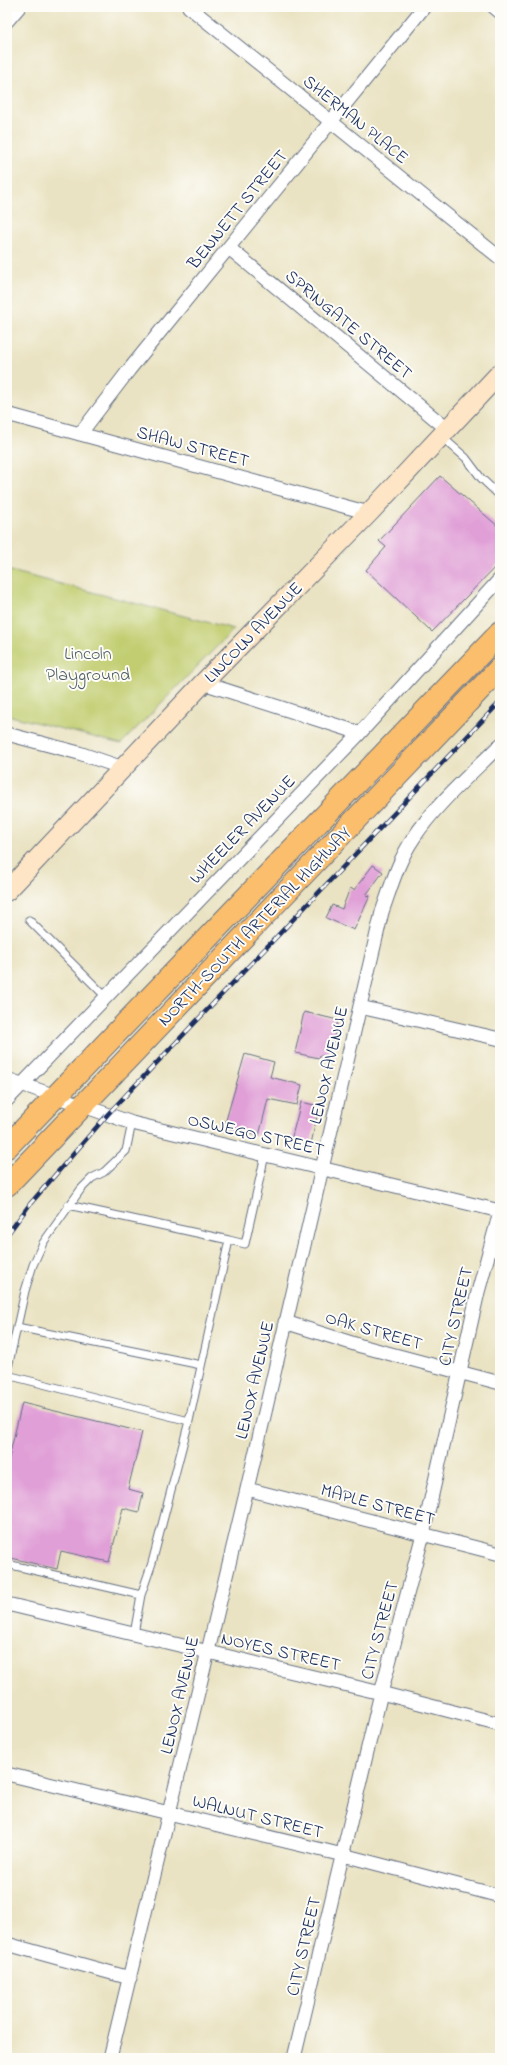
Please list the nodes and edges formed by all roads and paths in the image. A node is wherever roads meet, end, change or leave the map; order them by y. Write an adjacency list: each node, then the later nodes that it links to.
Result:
1 (19, 7): 6 (street)
2 (189, 7): 7 (street, SHERMAN PLACE)
3 (424, 7): 7 (street, BENNETT STREET)
4 (494, 7): 5 (street)
5 (500, 12)
6 (7, 21)
7 (332, 122): 8 (street, BENNETT STREET); 9 (street, SHERMAN PLACE)
8 (229, 248): 12 (street, SPRINGATE STREET); 13 (street, BENNETT STREET)
9 (500, 258)
10 (500, 373): 12 (street, LINCOLN AVENUE)
11 (7, 414): 13 (street, SHAW STREET)
12 (443, 432): 14 (lane); 15 (street, LINCOLN AVENUE)
13 (80, 434): 15 (street, SHAW STREET)
14 (500, 496)
15 (369, 514): 19 (street, LINCOLN AVENUE)
16 (500, 579): 20 (street, WHEELER AVENUE)
17 (500, 633): 33 (highway, NORTH-SOUTH ARTERIAL HIGHWAY)
18 (500, 668): 35 (highway, NORTH-SOUTH ARTERIAL HIGHWAY)
19 (203, 683): 20 (street); 25 (street, LINCOLN AVENUE)
20 (360, 733): 28 (street, WHEELER AVENUE)
21 (7, 734): 25 (street)
22 (500, 745): 23 (street, LENOX AVENUE)
23 (487, 758): 24 (street); 29 (street, LENOX AVENUE)
24 (500, 762)
25 (123, 768): 26 (street, LINCOLN AVENUE)
26 (7, 891)
27 (29, 920): 28 (lane)
28 (106, 997): 32 (street, WHEELER AVENUE)
29 (360, 1007): 30 (street); 39 (street, LENOX AVENUE)
30 (500, 1040)
31 (7, 1079): 32 (street, OSWEGO STREET)
32 (22, 1084): 33 (street, OSWEGO STREET); 34 (street, WHEELER AVENUE)
33 (56, 1095): 35 (street, OSWEGO STREET); 37 (highway, NORTH-SOUTH ARTERIAL HIGHWAY)
34 (7, 1100)
35 (83, 1105): 36 (street, OSWEGO STREET); 40 (highway, NORTH-SOUTH ARTERIAL HIGHWAY)
36 (132, 1123): 38 (street, OSWEGO STREET); 41 (lane)
37 (7, 1147)
38 (265, 1155): 39 (street, OSWEGO STREET); 43 (lane)
39 (322, 1169): 42 (street, OSWEGO STREET); 44 (street, LENOX AVENUE)
40 (7, 1185)
41 (68, 1205): 43 (lane); 45 (lane)
42 (500, 1212): 48 (street, CITY STREET)
43 (229, 1240): 46 (lane)
44 (285, 1322): 48 (street, OAK STREET); 51 (street, LENOX AVENUE)
45 (17, 1326): 46 (lane); 47 (lane)
46 (201, 1365): 50 (lane)
47 (7, 1373): 50 (lane)
48 (460, 1373): 49 (street, OAK STREET); 52 (street, CITY STREET)
49 (500, 1383)
50 (189, 1421): 55 (lane)
51 (247, 1489): 52 (street, MAPLE STREET); 58 (street, LENOX AVENUE)
52 (423, 1534): 53 (street, MAPLE STREET); 59 (street, CITY STREET)
53 (500, 1554)
54 (7, 1564): 55 (lane)
55 (141, 1595): 57 (lane)
56 (7, 1604): 57 (street, NOYES STREET)
57 (134, 1634): 58 (street, NOYES STREET)
58 (207, 1651): 59 (street, NOYES STREET); 62 (street, LENOX AVENUE)
59 (381, 1693): 60 (street, NOYES STREET); 63 (street, CITY STREET)
60 (500, 1724)
61 (7, 1774): 62 (street, WALNUT STREET)
62 (170, 1813): 63 (street, WALNUT STREET); 66 (street, LENOX AVENUE)
63 (343, 1855): 64 (street, WALNUT STREET); 68 (street, CITY STREET)
64 (500, 1896)
65 (7, 1944): 66 (street)
66 (130, 1978): 67 (street, LENOX AVENUE)
67 (110, 2058)
68 (295, 2058)

